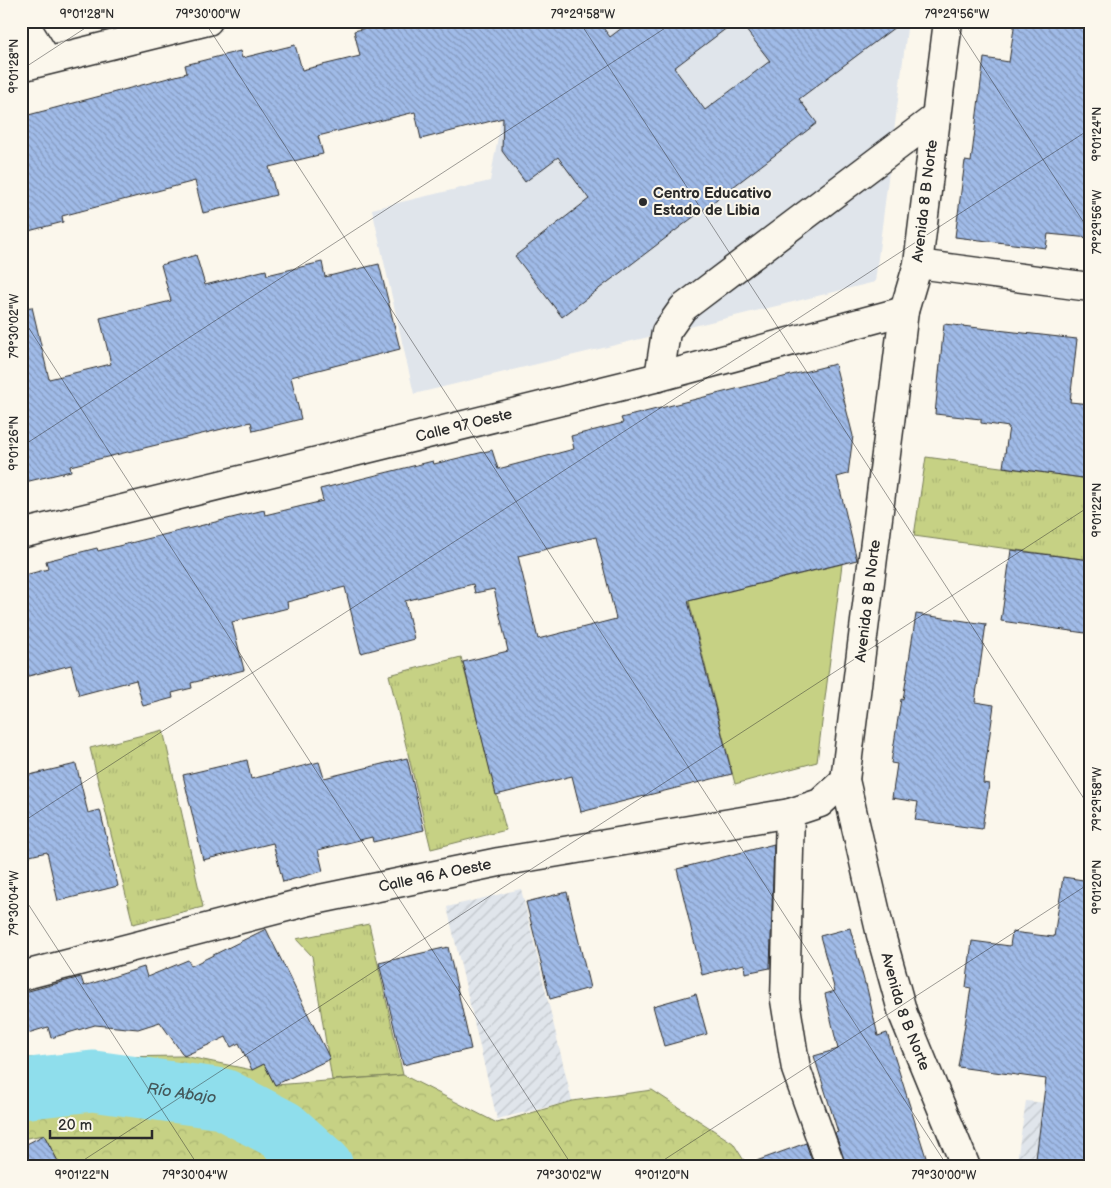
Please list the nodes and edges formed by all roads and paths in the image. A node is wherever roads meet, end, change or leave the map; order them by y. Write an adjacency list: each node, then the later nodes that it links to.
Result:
1 (24, 21): 4 (street)
2 (208, 21): 4 (street)
3 (948, 21): 5 (street, Avenida 8 B Norte)
4 (34, 64)
5 (936, 117): 6 (street, Avenida 8 B Norte); 9 (street)
6 (918, 264): 7 (street); 8 (street, Avenida 8 B Norte)
7 (1090, 286)
8 (904, 310): 9 (street, Calle 97 Oeste); 11 (street, Avenida 8 B Norte)
9 (659, 378): 10 (street, Calle 97 Oeste)
10 (21, 534)
11 (845, 780): 12 (street, Calle 96 A Oeste); 15 (street, Avenida 8 B Norte)
12 (790, 813): 13 (street, Calle 96 A Oeste); 14 (street)
13 (21, 976)
14 (831, 1167)
15 (966, 1167)

